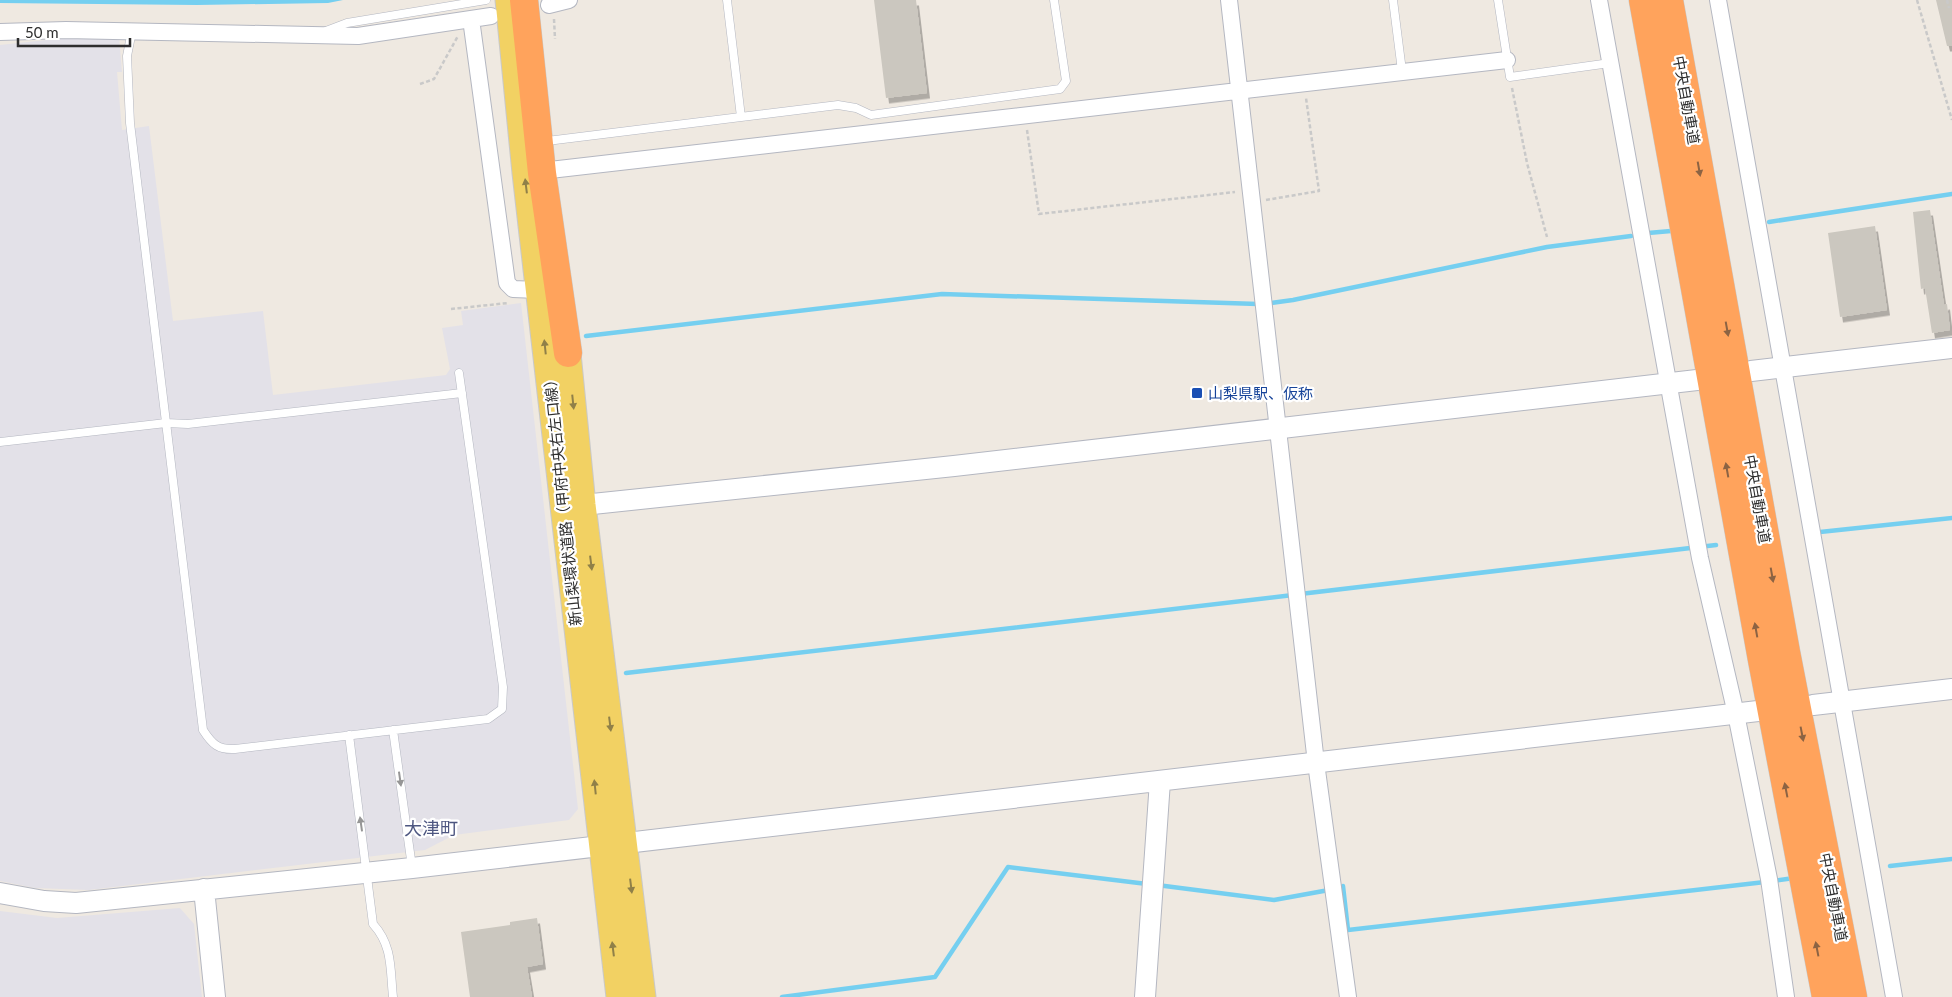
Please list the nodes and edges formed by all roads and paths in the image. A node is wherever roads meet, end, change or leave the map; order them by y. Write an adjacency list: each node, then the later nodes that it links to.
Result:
1 (486, 0): 21 (lane)
2 (570, 0): 14 (street)
3 (727, 0): 32 (lane)
4 (1054, 0): 31 (lane)
5 (1229, 0): 29 (street)
6 (1393, 0): 25 (lane)
7 (1498, 0): 23 (lane)
8 (1599, 0): 24 (street)
9 (1643, 0): 75 (highway, 中央自動車道, one-way to 9)
10 (1669, 0): 76 (highway, 中央自動車道, one-way to 76)
11 (1718, 0): 44 (street)
12 (1917, 0): 33 (path)
13 (1947, 0): 16 (path)
14 (540, 4): 22 (path); 35 (main road, 新山梨環状道路（甲府中央右左口線）); 43 (highway)
15 (500, 8): 17 (street); 39 (main road, 新山梨環状道路（甲府中央右左口線）, one-way to 15)
16 (1949, 8)
17 (471, 19): 21 (street); 39 (street)
18 (132, 31): 19 (street); 21 (street); 50 (lane)
19 (0, 32)
20 (460, 34): 28 (path)
21 (315, 36)
22 (555, 39)
23 (1507, 60): 25 (street); 26 (lane)
24 (1610, 63): 26 (lane); 48 (street)
25 (1402, 71): 27 (street)
26 (1510, 77): 38 (path)
27 (1304, 82): 29 (street); 37 (path)
28 (420, 84)
29 (1240, 89): 30 (street); 37 (street)
30 (1026, 114): 34 (street); 37 (path)
31 (871, 115): 32 (lane); 34 (lane)
32 (741, 117): 35 (lane)
33 (1952, 120)
34 (874, 133): 36 (street)
35 (547, 141): 36 (main road, 新山梨環状道路（甲府中央右左口線）)
36 (550, 170): 43 (main road, 新山梨環状道路（甲府中央右左口線）)
37 (1252, 196): 51 (street)
38 (1547, 237)
39 (538, 290): 63 (main road, 新山梨環状道路（甲府中央右左口線）, one-way to 39)
40 (503, 303): 41 (path)
41 (451, 309)
42 (1952, 348): 44 (street)
43 (568, 353): 53 (main road, 新山梨環状道路（甲府中央右左口線）, one-way to 53)
44 (1782, 368): 45 (street); 55 (street)
45 (1751, 371)
46 (459, 373): 49 (lane)
47 (1696, 380): 48 (street)
48 (1669, 383): 51 (street); 58 (street)
49 (462, 393): 50 (lane); 59 (lane)
50 (166, 423): 52 (lane); 60 (lane)
51 (1278, 427): 53 (street); 61 (street)
52 (0, 442)
53 (583, 505): 63 (main road, 新山梨環状道路（甲府中央右左口線）, one-way to 63)
54 (1952, 689): 55 (street)
55 (1840, 702): 56 (street); 77 (street)
56 (1813, 705)
57 (1758, 711): 58 (street)
58 (1736, 714): 61 (street); 74 (street)
59 (394, 730): 60 (lane); 64 (lane, one-way to 64)
60 (348, 735): 65 (lane, one-way to 60)
61 (1316, 763): 62 (street); 73 (street)
62 (1160, 781): 63 (street); 72 (street)
63 (613, 844): 64 (street); 70 (main road, 新山梨環状道路（甲府中央右左口線）, one-way to 63); 71 (main road, 新山梨環状道路（甲府中央右左口線）, one-way to 71)
64 (412, 868): 65 (street)
65 (367, 872): 66 (street); 69 (lane)
66 (204, 889): 67 (street); 68 (street)
67 (0, 893)
68 (215, 997)
69 (393, 997)
70 (619, 997)
71 (643, 997)
72 (1145, 997)
73 (1348, 997)
74 (1786, 997)
75 (1826, 997)
76 (1853, 997)
77 (1894, 997)

